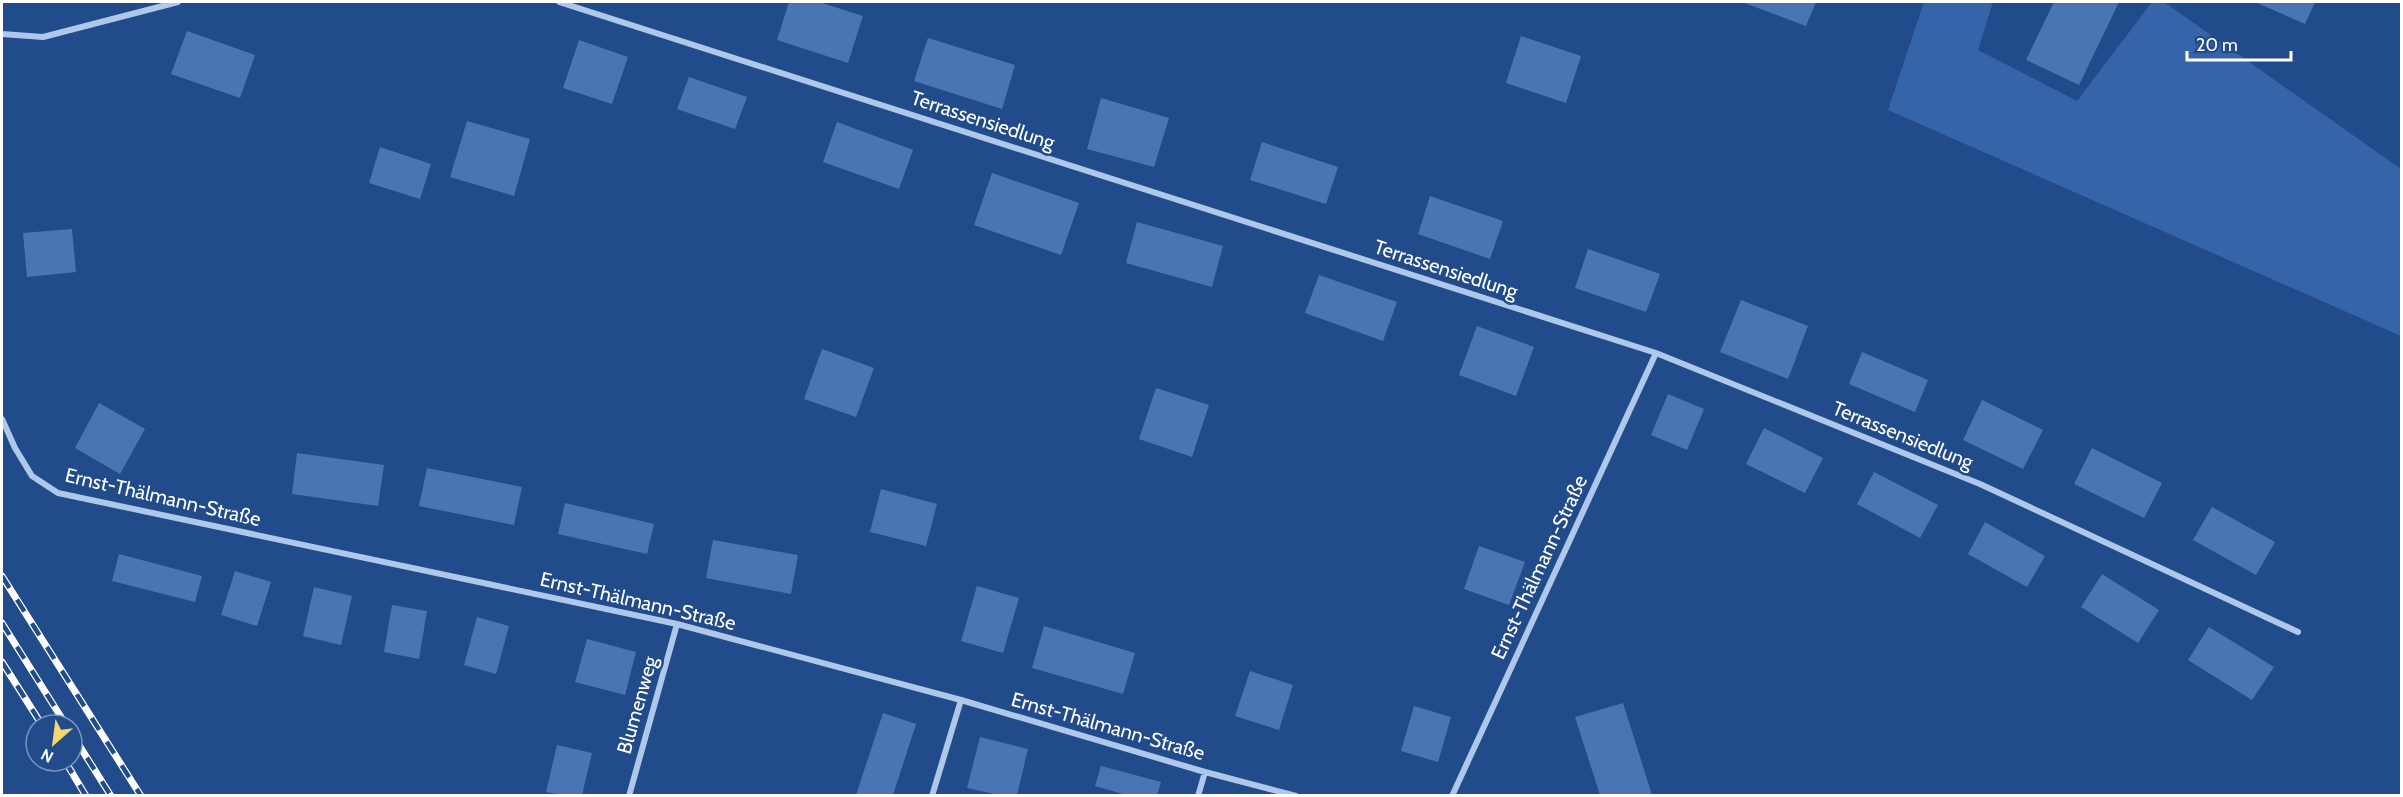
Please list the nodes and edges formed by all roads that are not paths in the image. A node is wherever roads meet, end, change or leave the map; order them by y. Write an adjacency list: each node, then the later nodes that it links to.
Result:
1 (178, 2): 3 (street)
2 (559, 2): 4 (street, Terrassensiedlung)
3 (2, 34)
4 (1656, 353): 7 (street, Terrassensiedlung); 14 (street, Ernst-Thälmann-Straße)
5 (2, 419): 6 (street, Ernst-Thälmann-Straße)
6 (677, 624): 8 (street, Ernst-Thälmann-Straße); 10 (street, Blumenweg)
7 (2298, 632)
8 (961, 700): 9 (street, Ernst-Thälmann-Straße); 11 (street)
9 (1205, 772): 12 (street); 13 (street, Ernst-Thälmann-Straße)
10 (629, 795)
11 (932, 795)
12 (1198, 795)
13 (1296, 795)
14 (1452, 795)

